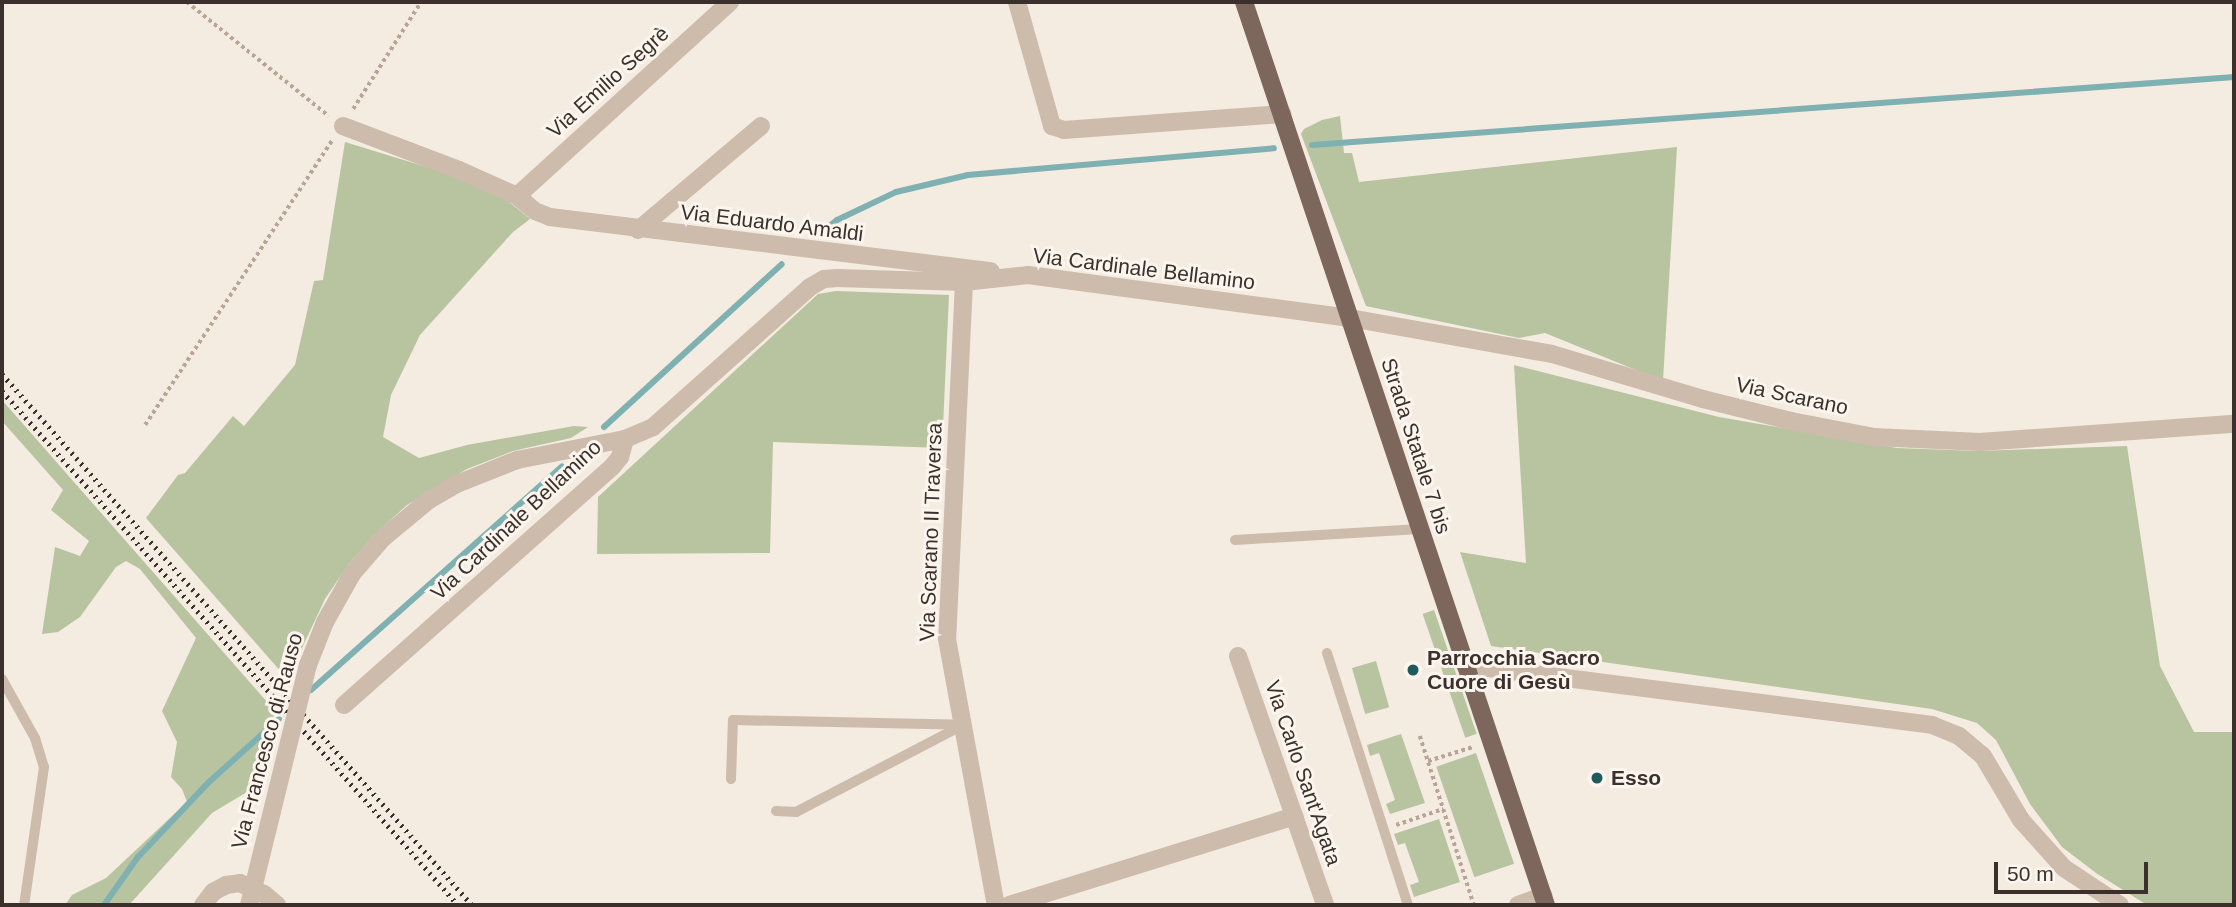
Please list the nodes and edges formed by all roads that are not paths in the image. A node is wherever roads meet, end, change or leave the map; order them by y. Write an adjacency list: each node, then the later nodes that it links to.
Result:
1 (730, 2): 7 (street, Via Emilio Segrè)
2 (1017, 2): 4 (street)
3 (1244, 2): 4 (main road, Strada Statale 7 bis)
4 (1282, 114): 11 (main road, Strada Statale 7 bis)
5 (342, 126): 7 (street, Via Eduardo Amaldi)
6 (761, 126): 8 (street)
7 (517, 196): 8 (street, Via Eduardo Amaldi)
8 (638, 230): 9 (street, Via Eduardo Amaldi)
9 (1028, 275): 10 (street, Via Cardinale Bellamino); 11 (street, Via Cardinale Bellamino)
10 (964, 282): 13 (street, Via Cardinale Bellamino); 21 (street, Via Scarano II Traversa)
11 (1350, 318): 12 (street, Via Scarano); 14 (main road, Strada Statale 7 bis)
12 (2234, 424)
13 (625, 439): 20 (street, Via Cardinale Bellamino); 28 (street, Via Francesco di Rauso, bridge)
14 (1420, 528): 15 (lane); 18 (main road, Strada Statale 7 bis)
15 (1235, 540)
16 (1327, 653): 33 (lane)
17 (1238, 656): 24 (street, Via Carlo Sant'Agata)
18 (1465, 665): 25 (main road, Strada Statale 7 bis); 35 (street)
19 (2, 679): 26 (lane)
20 (344, 705)
21 (963, 725): 22 (lane); 23 (lane); 30 (street, Via Scarano II Traversa)
22 (730, 779)
23 (776, 811)
24 (1294, 816): 31 (street); 32 (street, Via Carlo Sant'Agata)
25 (1545, 901): 34 (street)
26 (24, 905)
27 (202, 905): 29 (street)
28 (249, 905)
29 (276, 905)
30 (996, 905)
31 (1009, 905)
32 (1325, 905)
33 (1408, 905)
34 (1517, 905)
35 (2120, 905)

